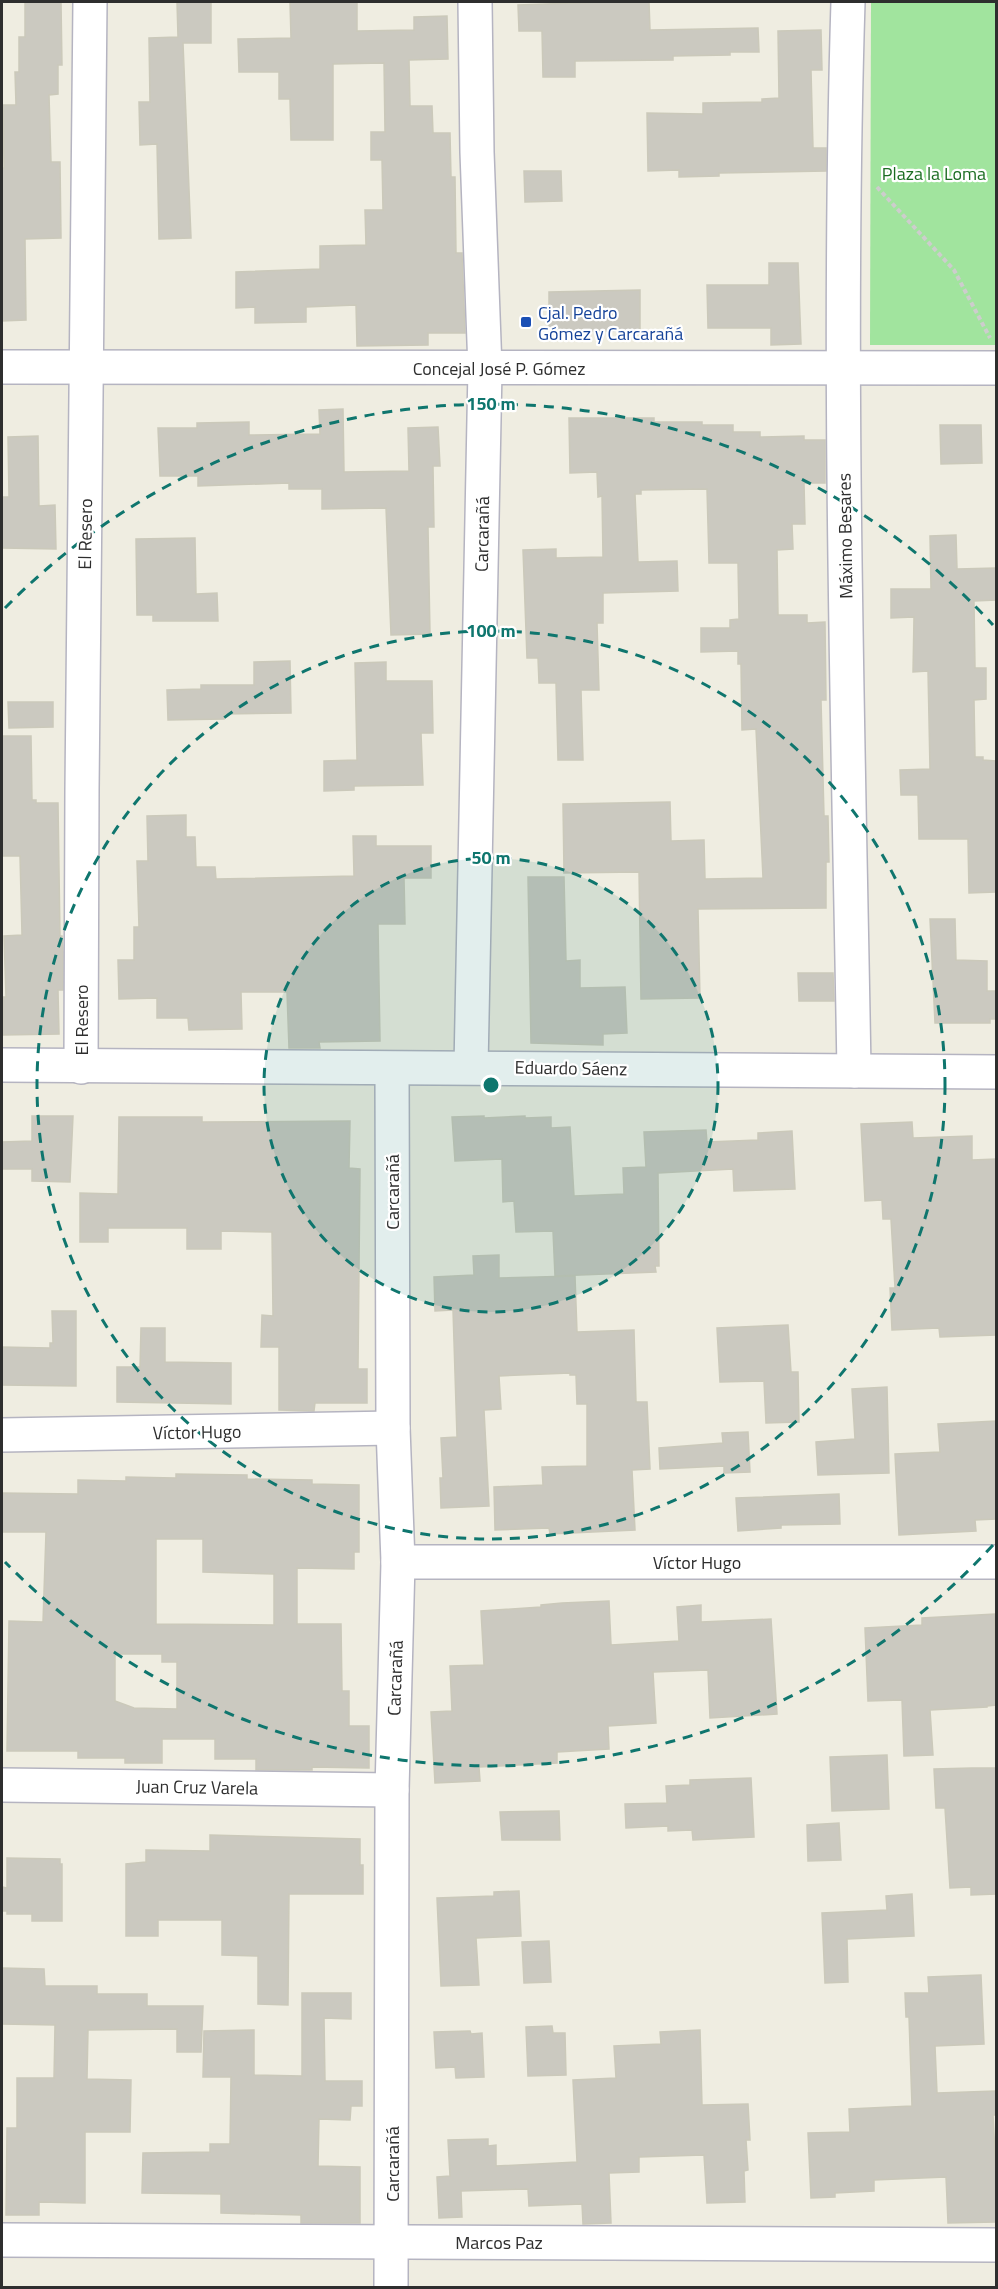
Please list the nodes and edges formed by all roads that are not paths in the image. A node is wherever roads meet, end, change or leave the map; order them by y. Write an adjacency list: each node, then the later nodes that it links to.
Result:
1 (90, 2): 7 (street, El Resero)
2 (475, 2): 8 (street, Carcarañá)
3 (848, 2): 6 (street, Máximo Besares)
4 (994, 353): 6 (street, Concejal José P. Gómez)
5 (2, 367): 7 (street, Concejal José P. Gómez)
6 (842, 367): 8 (street, Concejal José P. Gómez); 13 (street, Máximo Besares)
7 (87, 368): 8 (street, Concejal José P. Gómez); 10 (street, El Resero)
8 (485, 369): 11 (street, Carcarañá)
9 (2, 1065): 10 (street, Eduardo Sáenz)
10 (81, 1067): 12 (street, Eduardo Sáenz)
11 (471, 1067): 12 (street, Eduardo Sáenz); 13 (street, Eduardo Sáenz)
12 (392, 1068): 15 (street, Carcarañá)
13 (854, 1071): 14 (street, Eduardo Sáenz)
14 (996, 1072)
15 (393, 1428): 16 (street, Víctor Hugo); 17 (street, Carcarañá)
16 (2, 1435)
17 (398, 1562): 18 (street, Víctor Hugo); 20 (street, Carcarañá)
18 (996, 1562)
19 (2, 1785): 20 (street, Juan Cruz Varela)
20 (392, 1790): 22 (street, Carcarañá)
21 (2, 2240): 22 (street, Marcos Paz)
22 (392, 2241): 23 (street, Marcos Paz); 24 (street, Carcarañá)
23 (996, 2245)
24 (391, 2288)

